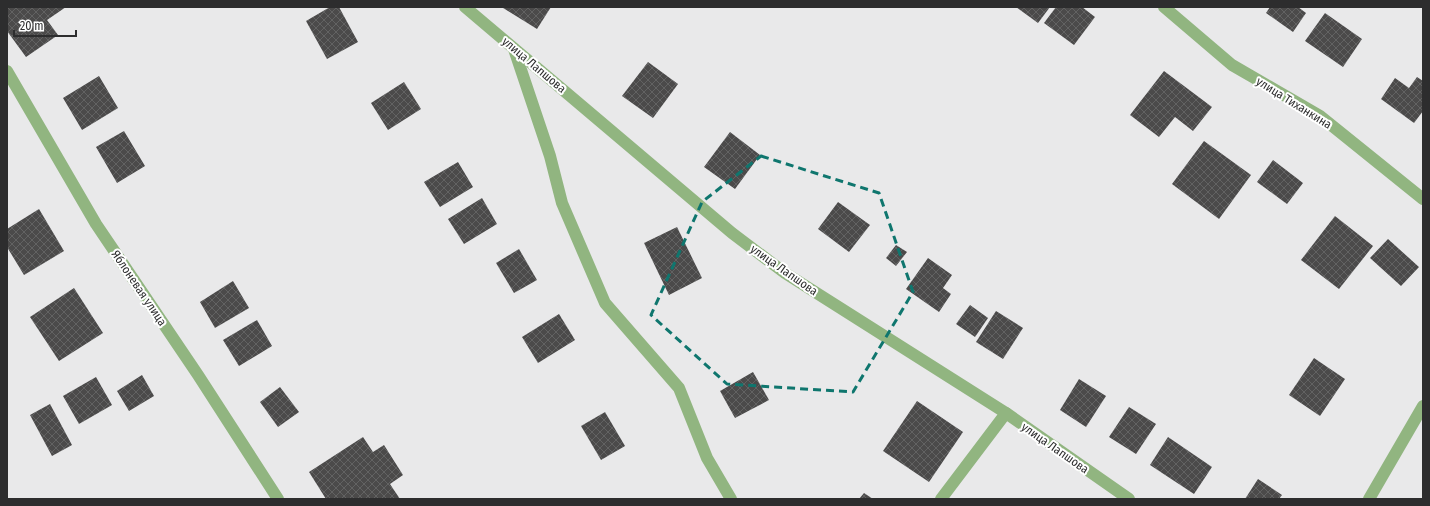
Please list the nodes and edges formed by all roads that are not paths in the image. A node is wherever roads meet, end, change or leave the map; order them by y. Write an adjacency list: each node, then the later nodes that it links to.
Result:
1 (465, 7): 3 (street, улица Лапшова)
2 (1164, 7): 5 (street, улица Тиханкина)
3 (513, 48): 7 (street, улица Лапшова); 9 (street)
4 (7, 71): 8 (street, Яблоневая улица)
5 (1423, 199)
6 (1423, 406): 12 (street)
7 (1006, 413): 10 (street); 11 (street, улица Лапшова)
8 (278, 499)
9 (731, 499)
10 (941, 499)
11 (1129, 499)
12 (1369, 499)

